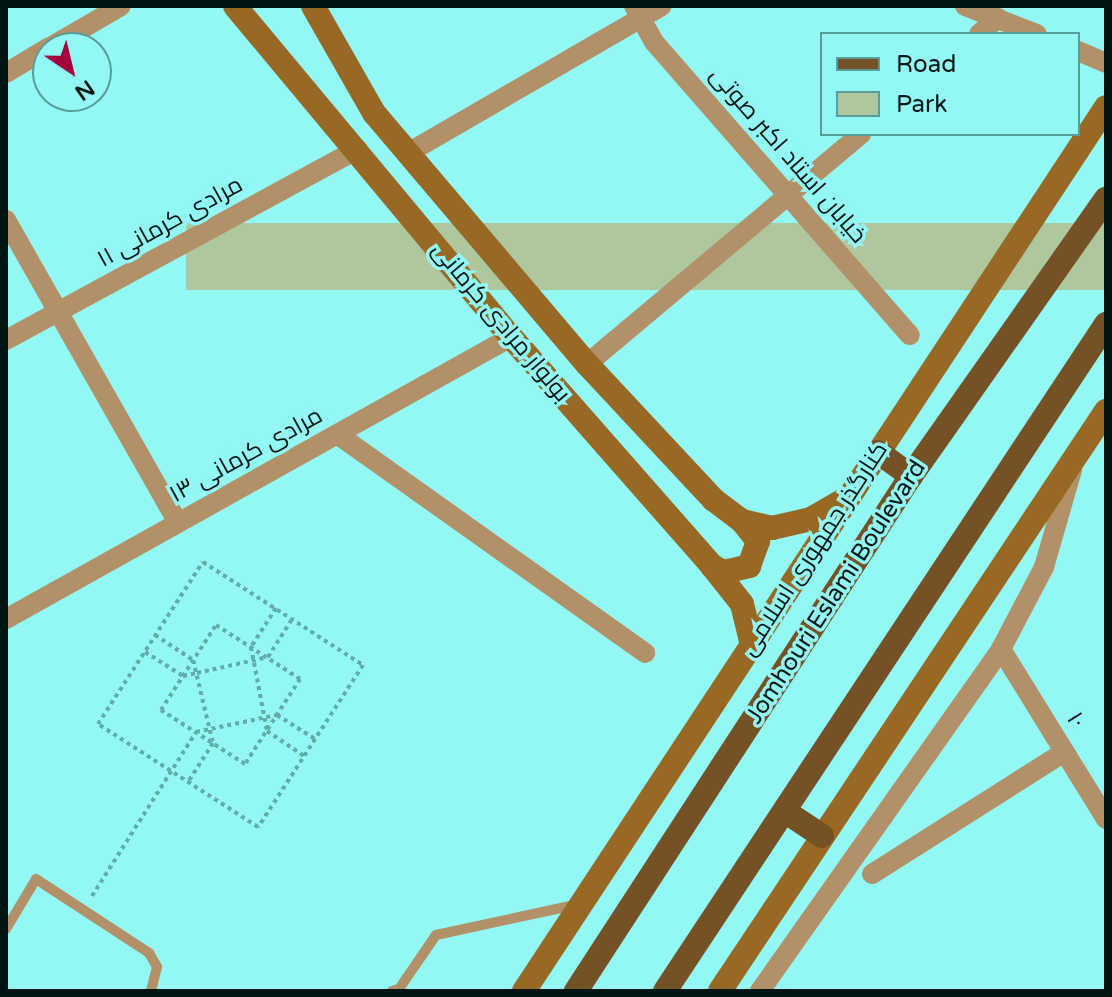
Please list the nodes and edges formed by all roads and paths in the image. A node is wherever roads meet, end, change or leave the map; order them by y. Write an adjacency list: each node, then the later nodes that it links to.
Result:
1 (121, 6): 8 (street)
2 (235, 6): 17 (street, بولوار مرادی کرمانی)
3 (313, 6): 18 (street, بولوار مرادی کرمانی)
4 (662, 6): 6 (street)
5 (965, 6): 7 (street)
6 (637, 12): 18 (street); 19 (street, خیابان استاد اکبر صوتی)
7 (998, 18): 9 (street); 10 (street)
8 (76, 32)
9 (981, 32)
10 (1032, 32)
11 (1080, 52): 13 (street)
12 (32, 58): 14 (street)
13 (1106, 63)
14 (6, 73)
15 (1106, 107): 31 (street, کنارگذر جمهوری اسلامی)
16 (859, 136): 19 (street)
17 (358, 149): 22 (street, مرادی کرمانی ۱۱); 25 (street, بولوار مرادی کرمانی)
18 (408, 153): 27 (street, بولوار مرادی کرمانی)
19 (790, 195): 24 (street, خیابان استاد اکبر صوتی); 27 (street)
20 (1106, 199): 32 (main road, Jomhouri Eslami Boulevard)
21 (6, 220): 22 (street)
22 (56, 313): 26 (street, مرادی کرمانی ۱۱); 35 (street)
23 (1106, 324): 62 (main road)
24 (910, 335)
25 (511, 337): 29 (street, مرادی کرمانی ۱۳); 36 (street, بولوار مرادی کرمانی)
26 (6, 340)
27 (587, 364): 34 (street, بولوار مرادی کرمانی)
28 (1106, 411): 30 (street)
29 (337, 434): 35 (street, مرادی کرمانی ۱۳); 45 (street)
30 (1079, 446): 43 (street); 64 (street)
31 (878, 452): 32 (main road); 33 (street, کنارگذر جمهوری اسلامی)
32 (911, 476): 72 (main road, Jomhouri Eslami Boulevard)
33 (848, 498): 34 (street); 41 (street, کنارگذر جمهوری اسلامی)
34 (742, 521): 36 (street)
35 (178, 523): 38 (street, مرادی کرمانی ۱۳)
36 (712, 566): 41 (street, بولوار مرادی کرمانی)
37 (276, 608): 39 (path); 40 (path); 42 (path)
38 (6, 619)
39 (292, 619): 46 (path); 56 (path)
40 (155, 635): 44 (path); 47 (path)
41 (752, 645): 66 (street, کنارگذر جمهوری اسلامی)
42 (251, 647): 46 (path); 47 (path); 48 (path)
43 (1001, 649): 58 (street, ۱۰); 75 (street)
44 (145, 652): 50 (path); 60 (path)
45 (645, 653)
46 (268, 657): 48 (path); 51 (path)
47 (193, 660): 49 (path); 50 (path)
48 (253, 660): 49 (path); 52 (path)
49 (197, 673): 50 (path); 53 (path)
50 (183, 676): 55 (path)
51 (277, 715): 52 (path); 54 (path); 56 (path)
52 (264, 718): 53 (path); 54 (path)
53 (209, 730): 55 (path); 57 (path)
54 (267, 731): 57 (path); 59 (path)
55 (196, 732): 57 (path); 60 (path)
56 (315, 739): 59 (path)
57 (213, 743): 61 (path)
58 (1064, 752): 63 (street, ۱۰); 65 (street)
59 (304, 756): 61 (path)
60 (171, 771): 61 (path); 67 (path)
61 (188, 782)
62 (786, 812): 64 (main road); 73 (main road)
63 (1106, 819)
64 (822, 836): 74 (street)
65 (872, 874)
66 (581, 904): 70 (lane); 71 (street, کنارگذر جمهوری اسلامی)
67 (83, 910): 68 (lane); 69 (lane)
68 (6, 929)
69 (151, 991)
70 (392, 991)
71 (524, 991)
72 (576, 991)
73 (665, 991)
74 (720, 991)
75 (760, 991)

